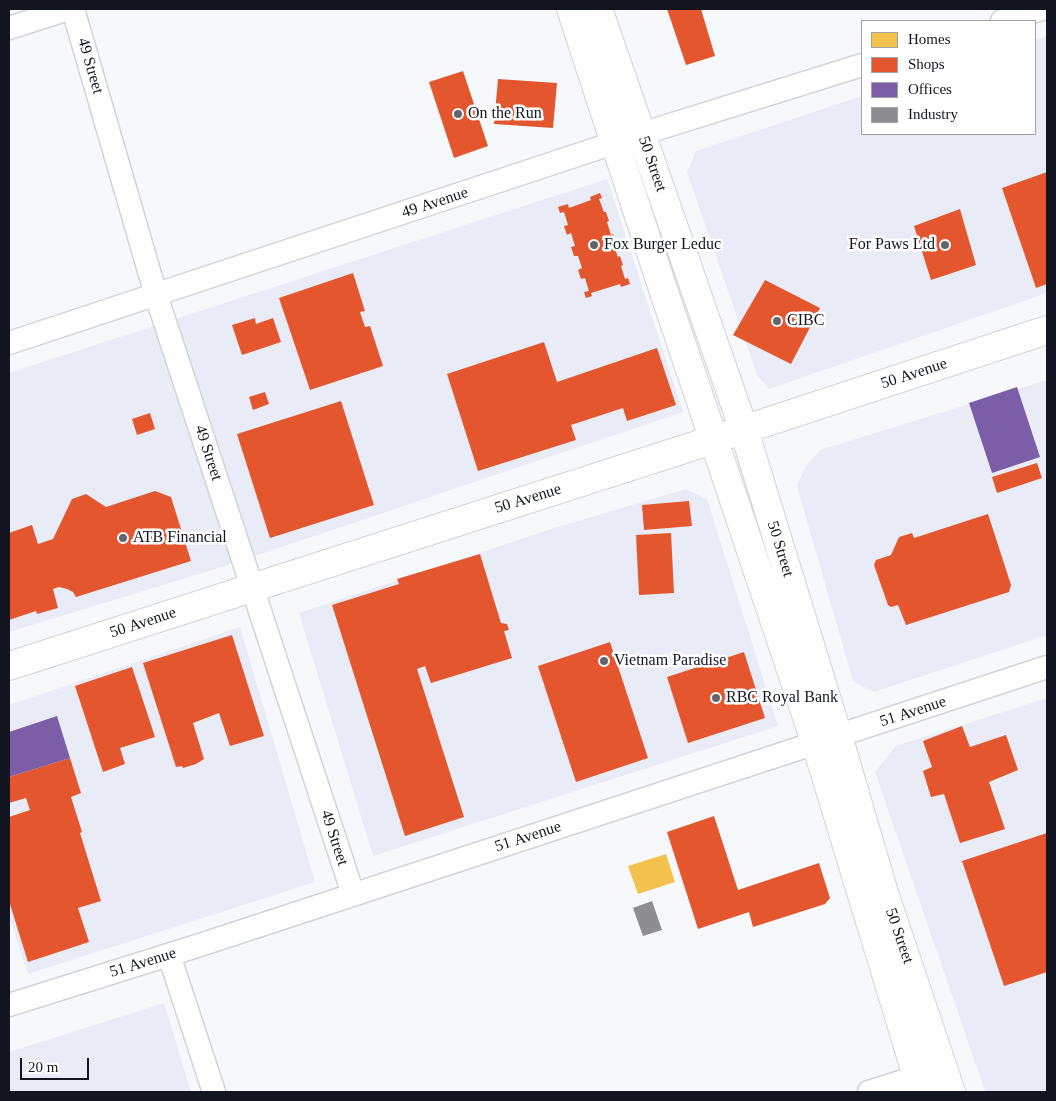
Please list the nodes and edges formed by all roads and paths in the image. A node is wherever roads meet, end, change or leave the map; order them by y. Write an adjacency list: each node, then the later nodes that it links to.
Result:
1 (68, 9): 7 (street)
2 (73, 9): 11 (street, 49 Street)
3 (571, 9): 10 (main road, 50 Street)
4 (598, 9): 9 (main road, 50 Street)
5 (1042, 9): 6 (street)
6 (1005, 20)
7 (9, 28)
8 (861, 65): 9 (street, 49 Avenue)
9 (641, 134): 10 (street, 49 Avenue); 14 (main road, 50 Street)
10 (615, 143): 11 (street, 49 Avenue); 15 (main road, 50 Street)
11 (156, 295): 13 (street, 49 Avenue); 16 (street, 49 Street)
12 (1047, 330): 14 (main road, 50 Avenue)
13 (9, 343)
14 (744, 430): 15 (main road, 50 Avenue); 19 (main road, 50 Street)
15 (714, 439): 16 (main road, 50 Avenue); 19 (main road, 50 Street)
16 (252, 588): 17 (main road, 50 Avenue); 20 (street, 49 Street)
17 (9, 666)
18 (1047, 667): 19 (street, 51 Avenue)
19 (827, 740): 20 (street, 51 Avenue); 23 (main road, 50 Street); 24 (main road, 50 Street)
20 (353, 894): 21 (street, 51 Avenue)
21 (169, 955): 22 (street, 51 Avenue); 25 (street)
22 (9, 1005)
23 (947, 1080): 24 (street)
24 (920, 1085): 26 (street)
25 (214, 1092)
26 (869, 1092)

